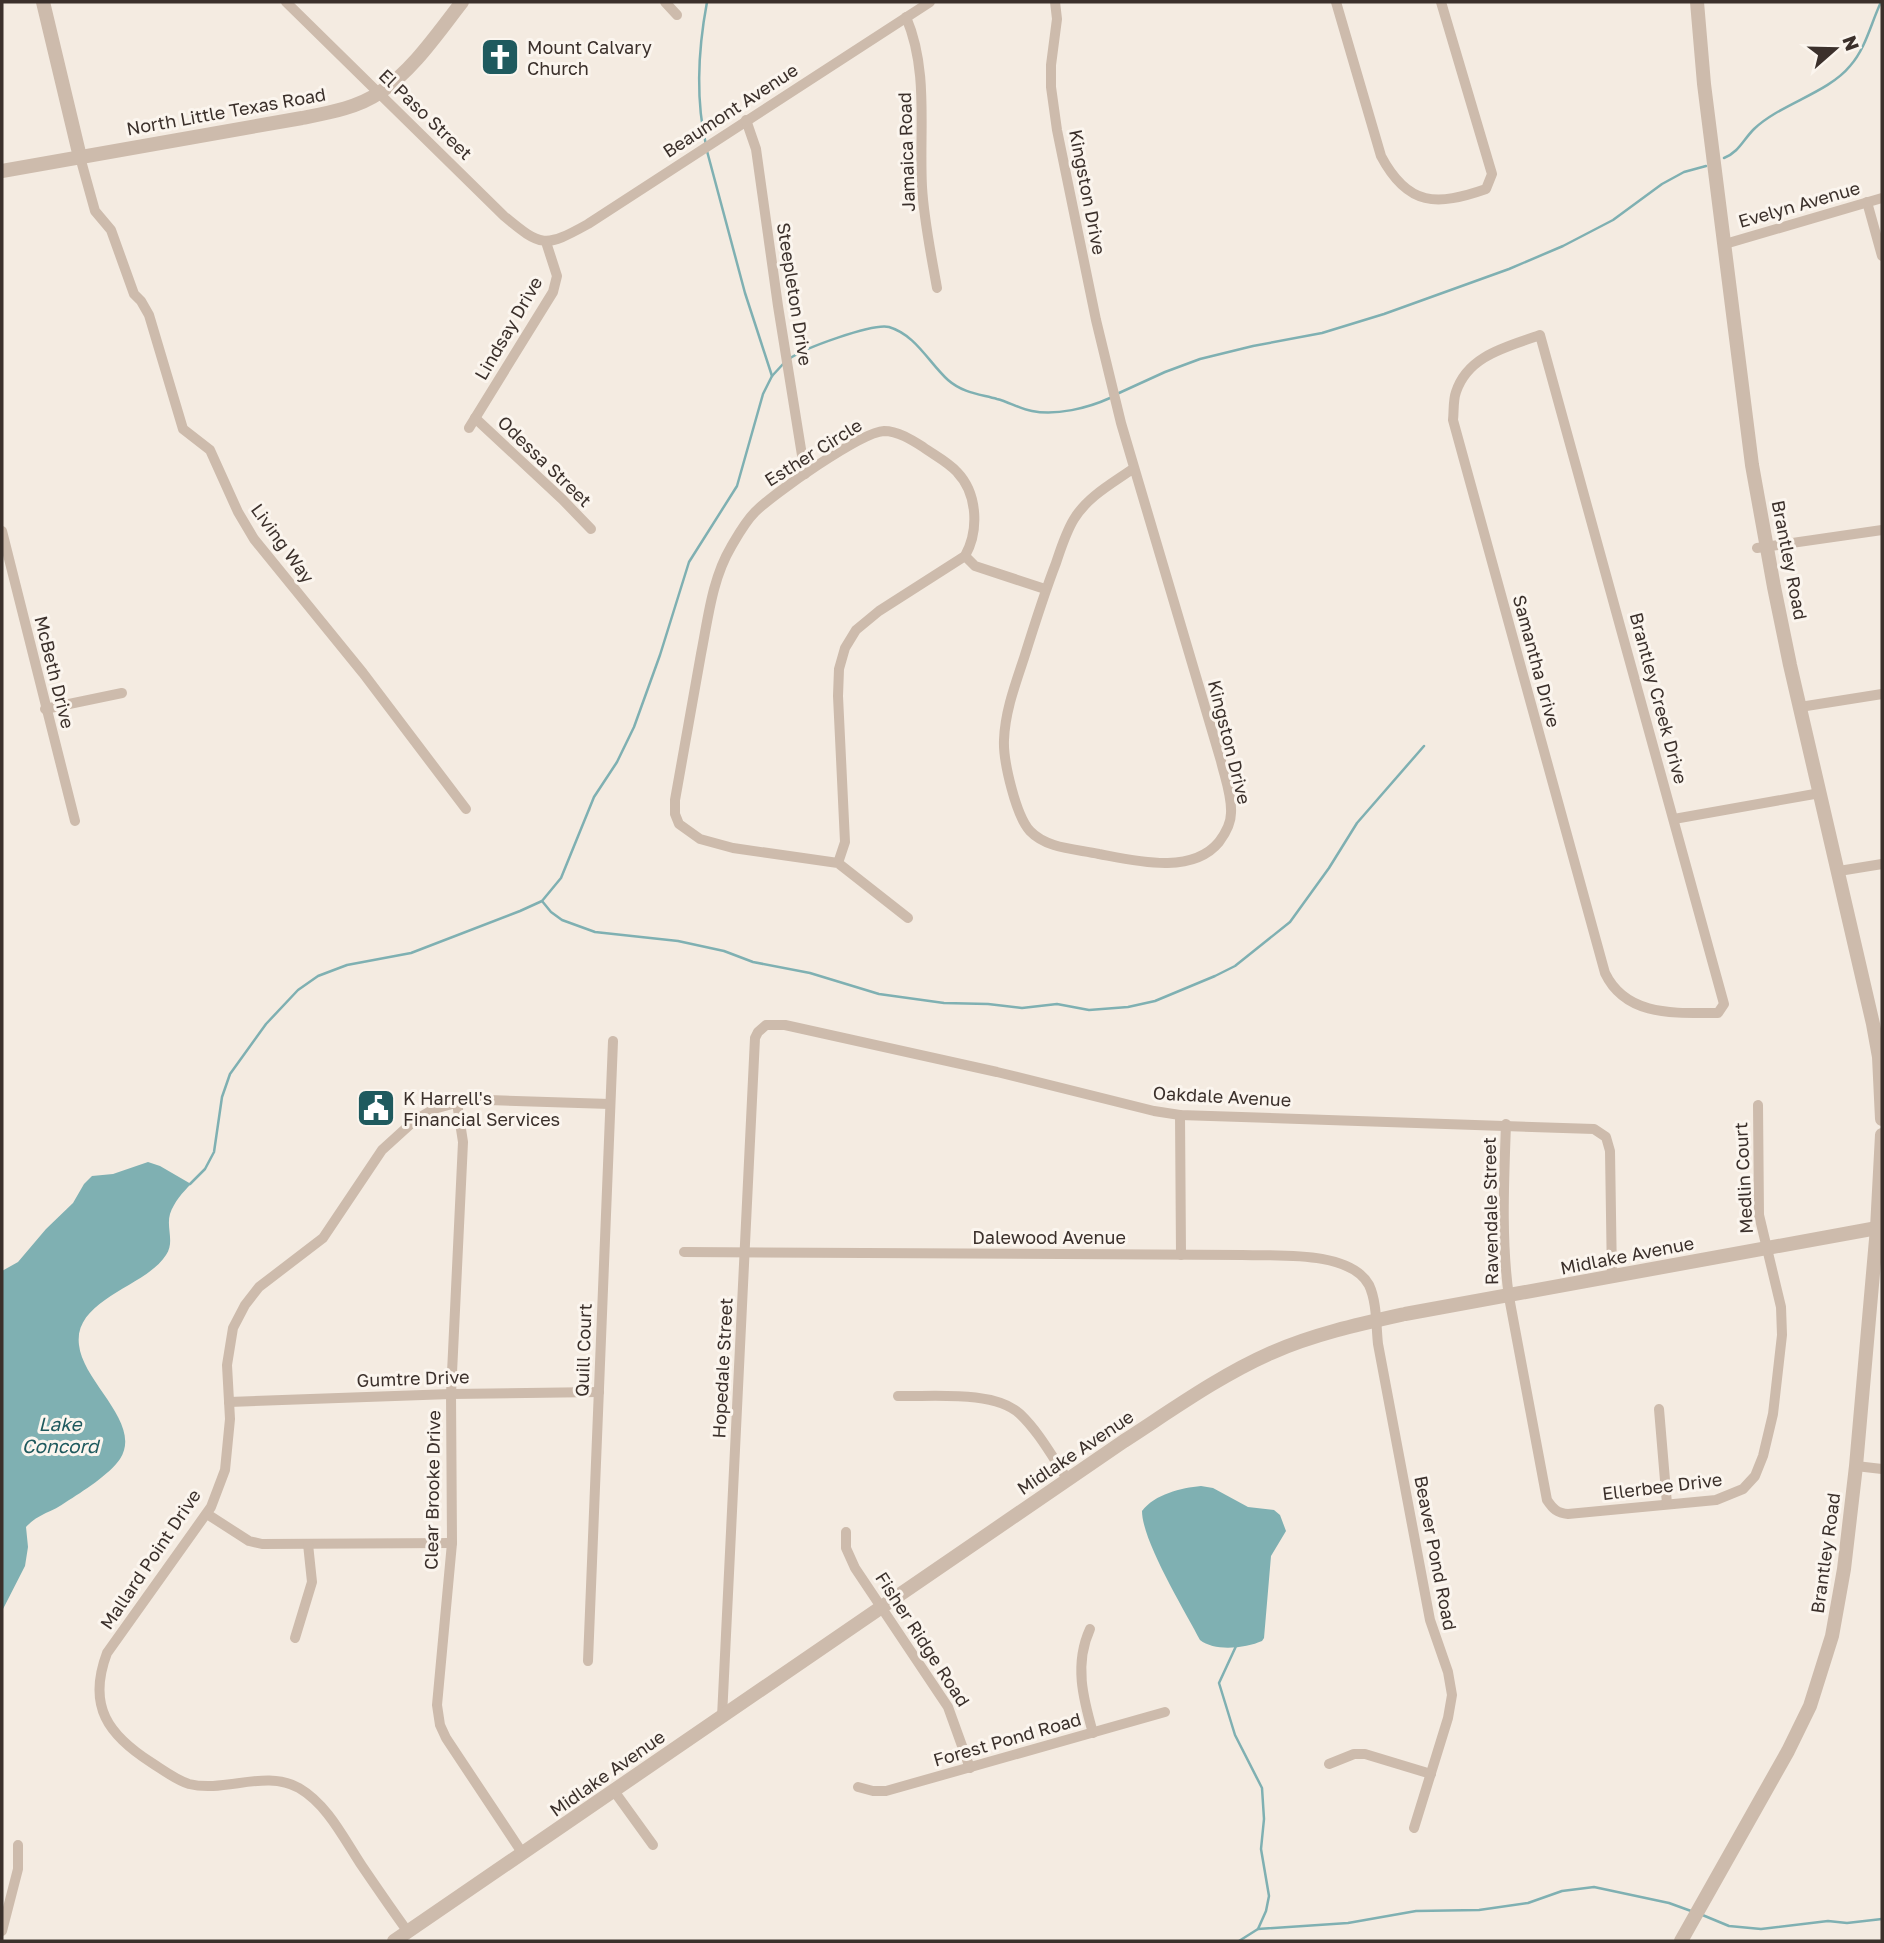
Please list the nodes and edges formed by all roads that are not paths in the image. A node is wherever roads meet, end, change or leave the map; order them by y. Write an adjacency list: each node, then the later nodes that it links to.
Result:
1 (43, 2): 14 (street)
2 (286, 2): 12 (street, El Paso Street)
3 (462, 2): 12 (street, North Little Texas Road)
4 (665, 2): 10 (street)
5 (930, 2): 11 (street, Beaumont Avenue)
6 (1055, 2): 25 (street, Kingston Drive)
7 (1336, 2): 8 (street)
8 (1441, 2)
9 (1698, 2): 19 (street, Brantley Road)
10 (677, 15)
11 (906, 17): 13 (street, Beaumont Avenue); 21 (street, Jamaica Road)
12 (379, 93): 14 (street, North Little Texas Road); 18 (street, El Paso Street)
13 (746, 120): 18 (street, Beaumont Avenue); 26 (street, Steepleton Drive)
14 (80, 157): 15 (street, North Little Texas Road); 38 (street, Living Way)
15 (2, 171)
16 (1882, 198): 17 (street, Evelyn Avenue)
17 (1867, 202): 19 (street, Evelyn Avenue); 20 (street)
18 (547, 242): 23 (street, Lindsay Drive)
19 (1725, 244): 30 (street, Brantley Road)
20 (1882, 256)
21 (937, 288)
22 (1540, 335): 39 (street, Brantley Creek Drive); 45 (street, Samantha Drive)
23 (475, 418): 24 (street, Lindsay Drive); 27 (street, Odessa Street)
24 (469, 428)
25 (1134, 468): 32 (street, Kingston Drive); 32 (street, Kingston Drive)
26 (805, 474): 31 (street, Esther Circle); 41 (street, Esther Circle)
27 (591, 529)
28 (1882, 530): 30 (street)
29 (2, 531): 36 (street, McBeth Drive)
30 (1762, 547): 35 (street, Brantley Road)
31 (965, 556): 32 (street); 41 (street)
32 (1045, 589)
33 (122, 693): 36 (street)
34 (1882, 694): 35 (street)
35 (1800, 707): 37 (street, Brantley Road)
36 (45, 709): 40 (street, McBeth Drive)
37 (1820, 793): 39 (street); 43 (street, Brantley Road)
38 (466, 809)
39 (1674, 819): 45 (street, Brantley Creek Drive)
40 (75, 821)
41 (838, 863): 44 (street)
42 (1882, 864): 43 (street)
43 (1839, 871): 47 (street, Brantley Road)
44 (908, 918)
45 (1660, 1011)
46 (766, 1025): 52 (street, Oakdale Avenue); 60 (street, Hopedale Street)
47 (1878, 1030): 53 (street, Brantley Road)
48 (613, 1041): 50 (street, Quill Court)
49 (457, 1103): 50 (street, Mallard Point Drive); 67 (street, Clear Brooke Drive); 69 (street, Mallard Point Drive)
50 (610, 1104): 66 (street, Quill Court)
51 (1758, 1105): 58 (street, Medlin Court)
52 (1180, 1115): 54 (street, Oakdale Avenue); 61 (street)
53 (1882, 1119)
54 (1506, 1124): 62 (street, Oakdale Avenue); 63 (street, Ravendale Street)
55 (1882, 1135): 56 (street, Brantley Road)
56 (1882, 1161): 57 (street, Brantley Road)
57 (1877, 1228): 58 (street, Midlake Avenue); 64 (street, Brantley Road)
58 (1766, 1249): 62 (street, Midlake Avenue); 74 (street, Ellerbee Drive)
59 (684, 1252): 60 (street, Dalewood Avenue)
60 (745, 1254): 61 (street, Dalewood Avenue); 84 (street, Hopedale Street)
61 (1181, 1255): 65 (street, Dalewood Avenue)
62 (1612, 1278): 63 (street, Midlake Avenue)
63 (1509, 1297): 65 (street, Midlake Avenue); 74 (street, Ellerbee Drive)
64 (1876, 1305): 71 (street, Brantley Road)
65 (1375, 1321): 73 (street, Midlake Avenue); 88 (street, Beaver Pond Road)
66 (599, 1392): 67 (street, Gumtre Drive); 82 (street, Quill Court)
67 (451, 1394): 69 (street, Gumtre Drive); 77 (street, Clear Brooke Drive)
68 (898, 1396): 73 (street)
69 (229, 1402): 75 (street, Mallard Point Drive)
70 (1659, 1409): 74 (street)
71 (1856, 1466): 72 (street); 98 (street, Brantley Road)
72 (1882, 1469)
73 (1068, 1480): 79 (street, Midlake Avenue)
74 (1667, 1504)
75 (206, 1514): 78 (street); 96 (street, Mallard Point Drive)
76 (846, 1532): 79 (street, Fisher Ridge Road)
77 (453, 1543): 78 (street); 94 (street, Clear Brooke Drive)
78 (308, 1544): 81 (street)
79 (883, 1608): 84 (street, Midlake Avenue); 87 (street, Fisher Ridge Road)
80 (1090, 1629): 85 (street)
81 (295, 1638)
82 (588, 1661)
83 (1165, 1712): 85 (street, Forest Pond Road)
84 (722, 1717): 90 (street, Midlake Avenue)
85 (1093, 1733): 87 (street, Forest Pond Road)
86 (1329, 1764): 88 (street)
87 (970, 1768): 89 (street, Forest Pond Road)
88 (1430, 1774): 91 (street, Beaver Pond Road)
89 (858, 1787)
90 (614, 1791): 93 (street); 94 (street, Midlake Avenue)
91 (1414, 1828)
92 (18, 1844): 95 (street)
93 (653, 1844)
94 (523, 1854): 96 (street, Midlake Avenue)
95 (2, 1931)
96 (408, 1932): 97 (street, Midlake Avenue)
97 (394, 1941)
98 (1681, 1941)

